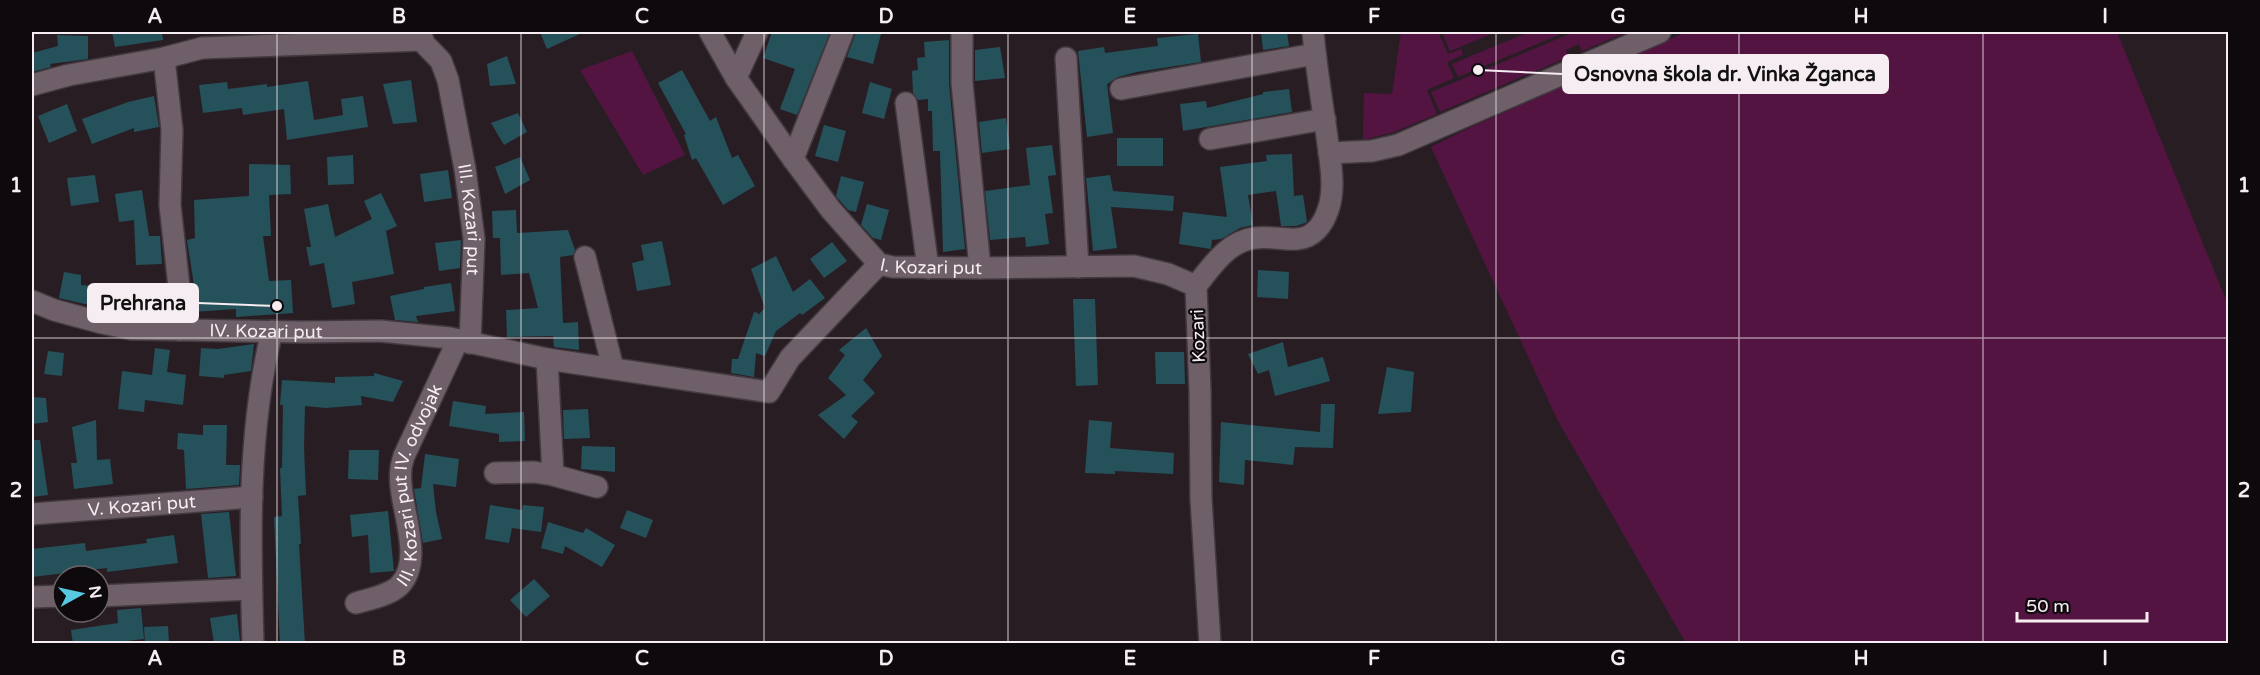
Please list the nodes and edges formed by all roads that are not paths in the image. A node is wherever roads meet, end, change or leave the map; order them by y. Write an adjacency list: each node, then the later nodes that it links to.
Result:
1 (710, 32): 12 (street, I. Kozari put)
2 (758, 32): 12 (street)
3 (843, 32): 19 (street)
4 (962, 32): 24 (street)
5 (1313, 32): 9 (street, Kozari)
6 (1660, 32): 18 (street)
7 (418, 36): 8 (street); 29 (street, III. Kozari put)
8 (201, 40): 10 (street)
9 (1315, 54): 14 (street); 16 (street, Kozari)
10 (164, 58): 13 (street); 27 (street)
11 (1066, 58): 22 (street)
12 (736, 78): 19 (street, I. Kozari put)
13 (32, 85)
14 (1121, 89)
15 (906, 104): 23 (street)
16 (1325, 119): 17 (street); 18 (street, Kozari)
17 (1210, 139)
18 (1329, 153): 25 (street, Kozari)
19 (793, 159): 21 (street, I. Kozari put)
20 (585, 257): 31 (street)
21 (879, 264): 23 (street, I. Kozari put); 31 (street)
22 (1078, 267): 24 (street, I. Kozari put); 25 (street, I. Kozari put)
23 (928, 268): 24 (street, I. Kozari put)
24 (980, 268)
25 (1196, 286): 43 (street, Kozari)
26 (32, 301): 27 (street, IV. Kozari put)
27 (180, 330): 28 (street, IV. Kozari put)
28 (272, 331): 29 (street, IV. Kozari put); 35 (street)
29 (464, 341): 30 (street); 41 (street, III. Kozari put IV. odvojak)
30 (547, 358): 31 (street); 33 (street)
31 (613, 368)
32 (495, 473): 33 (street)
33 (553, 475): 34 (street)
34 (597, 487)
35 (252, 497): 36 (street, V. Kozari put); 37 (street)
36 (32, 514)
37 (251, 589): 38 (street); 42 (street)
38 (111, 595)
39 (32, 597): 40 (street)
40 (51, 597)
41 (356, 603)
42 (252, 644)
43 (1210, 644)

